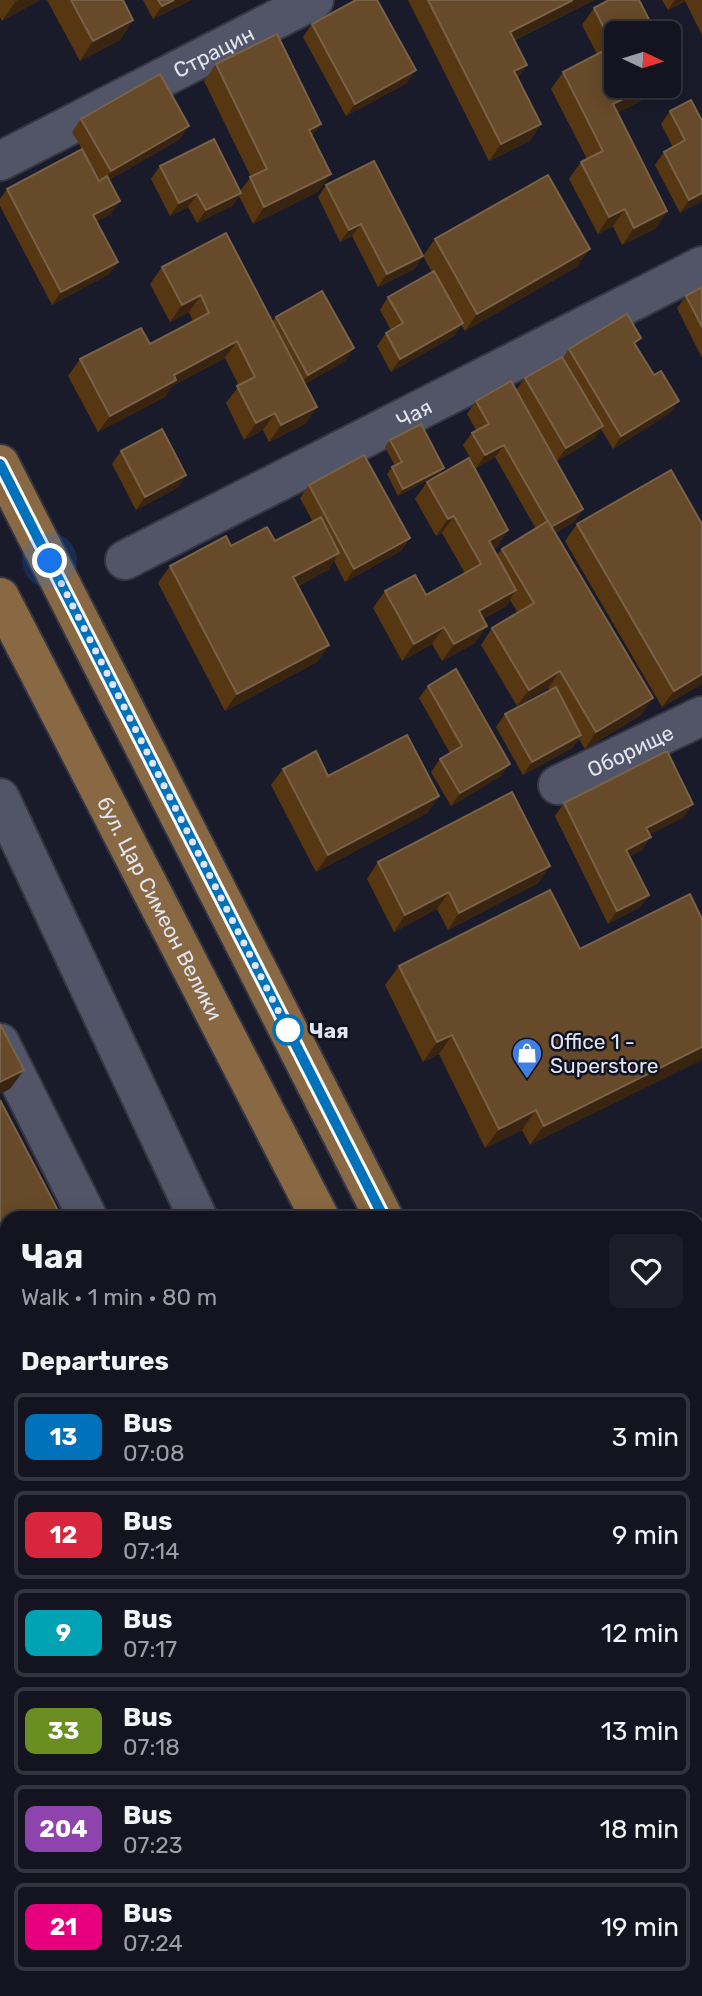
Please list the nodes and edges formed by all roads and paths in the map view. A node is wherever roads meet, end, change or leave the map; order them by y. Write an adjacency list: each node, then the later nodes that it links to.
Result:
1 (314, 0): 2 (street, Страцин)
2 (0, 161)
3 (702, 266): 5 (street, Чая)
4 (0, 464): 15 (main road)
5 (125, 560)
6 (0, 597): 7 (main road, бул. Цар Симеон Велики)
7 (9, 636): 14 (main road, бул. Цар Симеон Велики)
8 (702, 716): 9 (street, Оборище)
9 (558, 785)
10 (0, 798): 13 (street)
11 (0, 1043): 12 (street)
12 (84, 1211)
13 (195, 1211)
14 (316, 1211)
15 (380, 1211)

